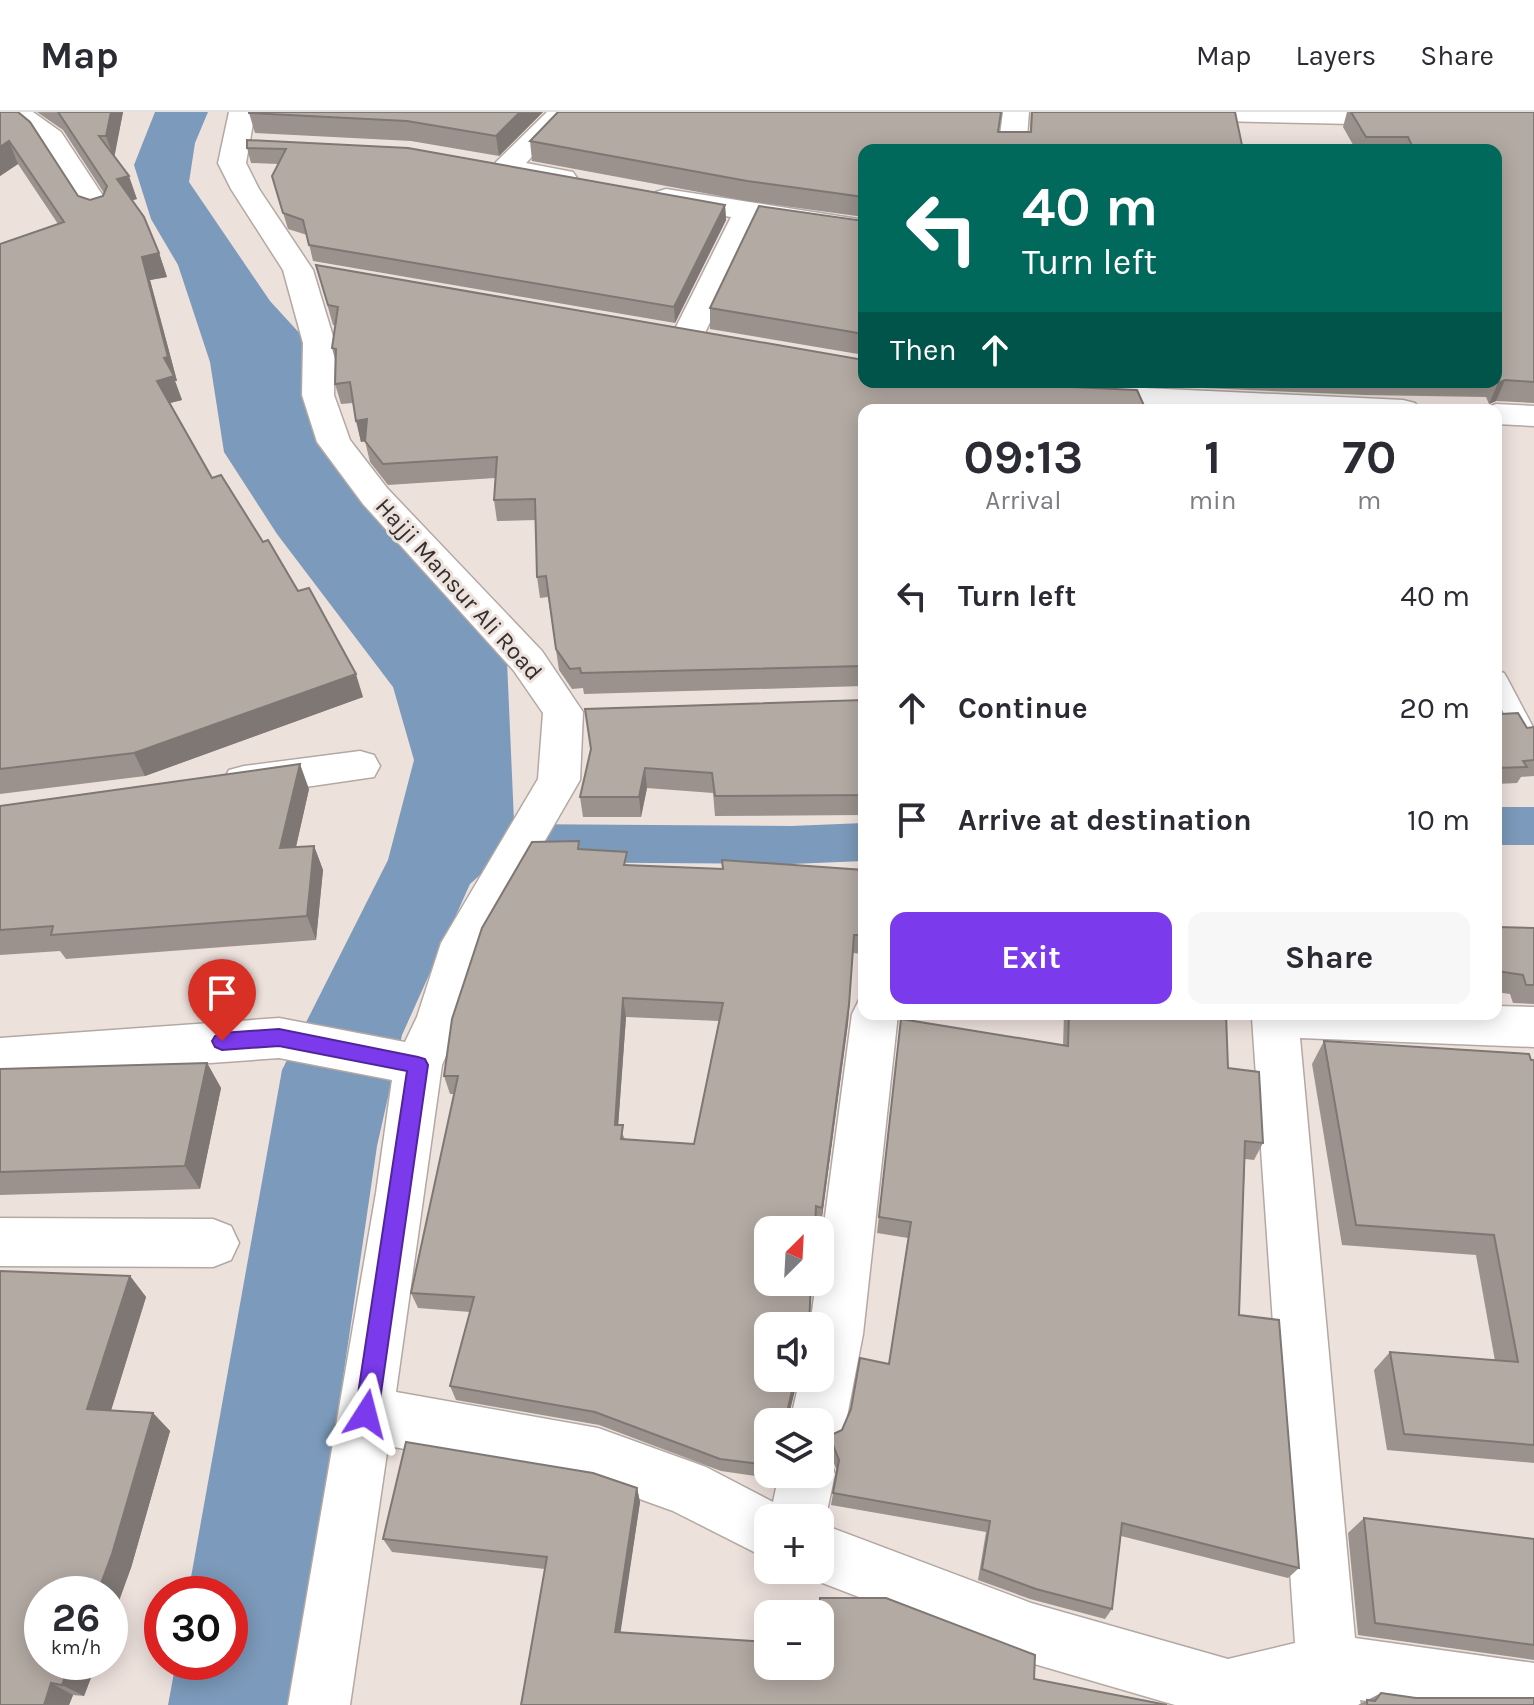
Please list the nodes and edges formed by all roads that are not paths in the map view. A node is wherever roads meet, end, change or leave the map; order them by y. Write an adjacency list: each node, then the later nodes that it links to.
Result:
1 (16, 112): 10 (street)
2 (562, 112): 8 (street)
3 (1016, 112): 7 (street)
4 (1170, 112): 5 (street)
5 (1426, 118)
6 (248, 133): 27 (street, Hajji Mansur Ali Road)
7 (1013, 144)
8 (596, 184)
9 (641, 193): 11 (street)
10 (99, 211)
11 (747, 213): 12 (street); 13 (street)
12 (858, 228)
13 (656, 332)
14 (1048, 394): 15 (street)
15 (1180, 404)
16 (1502, 414): 17 (street)
17 (1534, 416)
18 (1502, 689): 19 (lane)
19 (1526, 735)
20 (360, 766): 21 (street)
21 (204, 787)
22 (874, 1020): 30 (street)
23 (1275, 1020): 34 (street)
24 (1333, 1020): 25 (street)
25 (1534, 1027)
26 (0, 1058): 27 (street)
27 (418, 1065): 31 (street, Hajji Mansur Ali Road)
28 (0, 1242): 29 (street)
29 (213, 1243)
30 (821, 1408)
31 (366, 1414): 32 (street); 36 (street, Hajji Mansur Ali Road)
32 (754, 1523)
33 (834, 1558): 34 (street)
34 (1330, 1685): 35 (street)
35 (1534, 1694)
36 (319, 1705)

